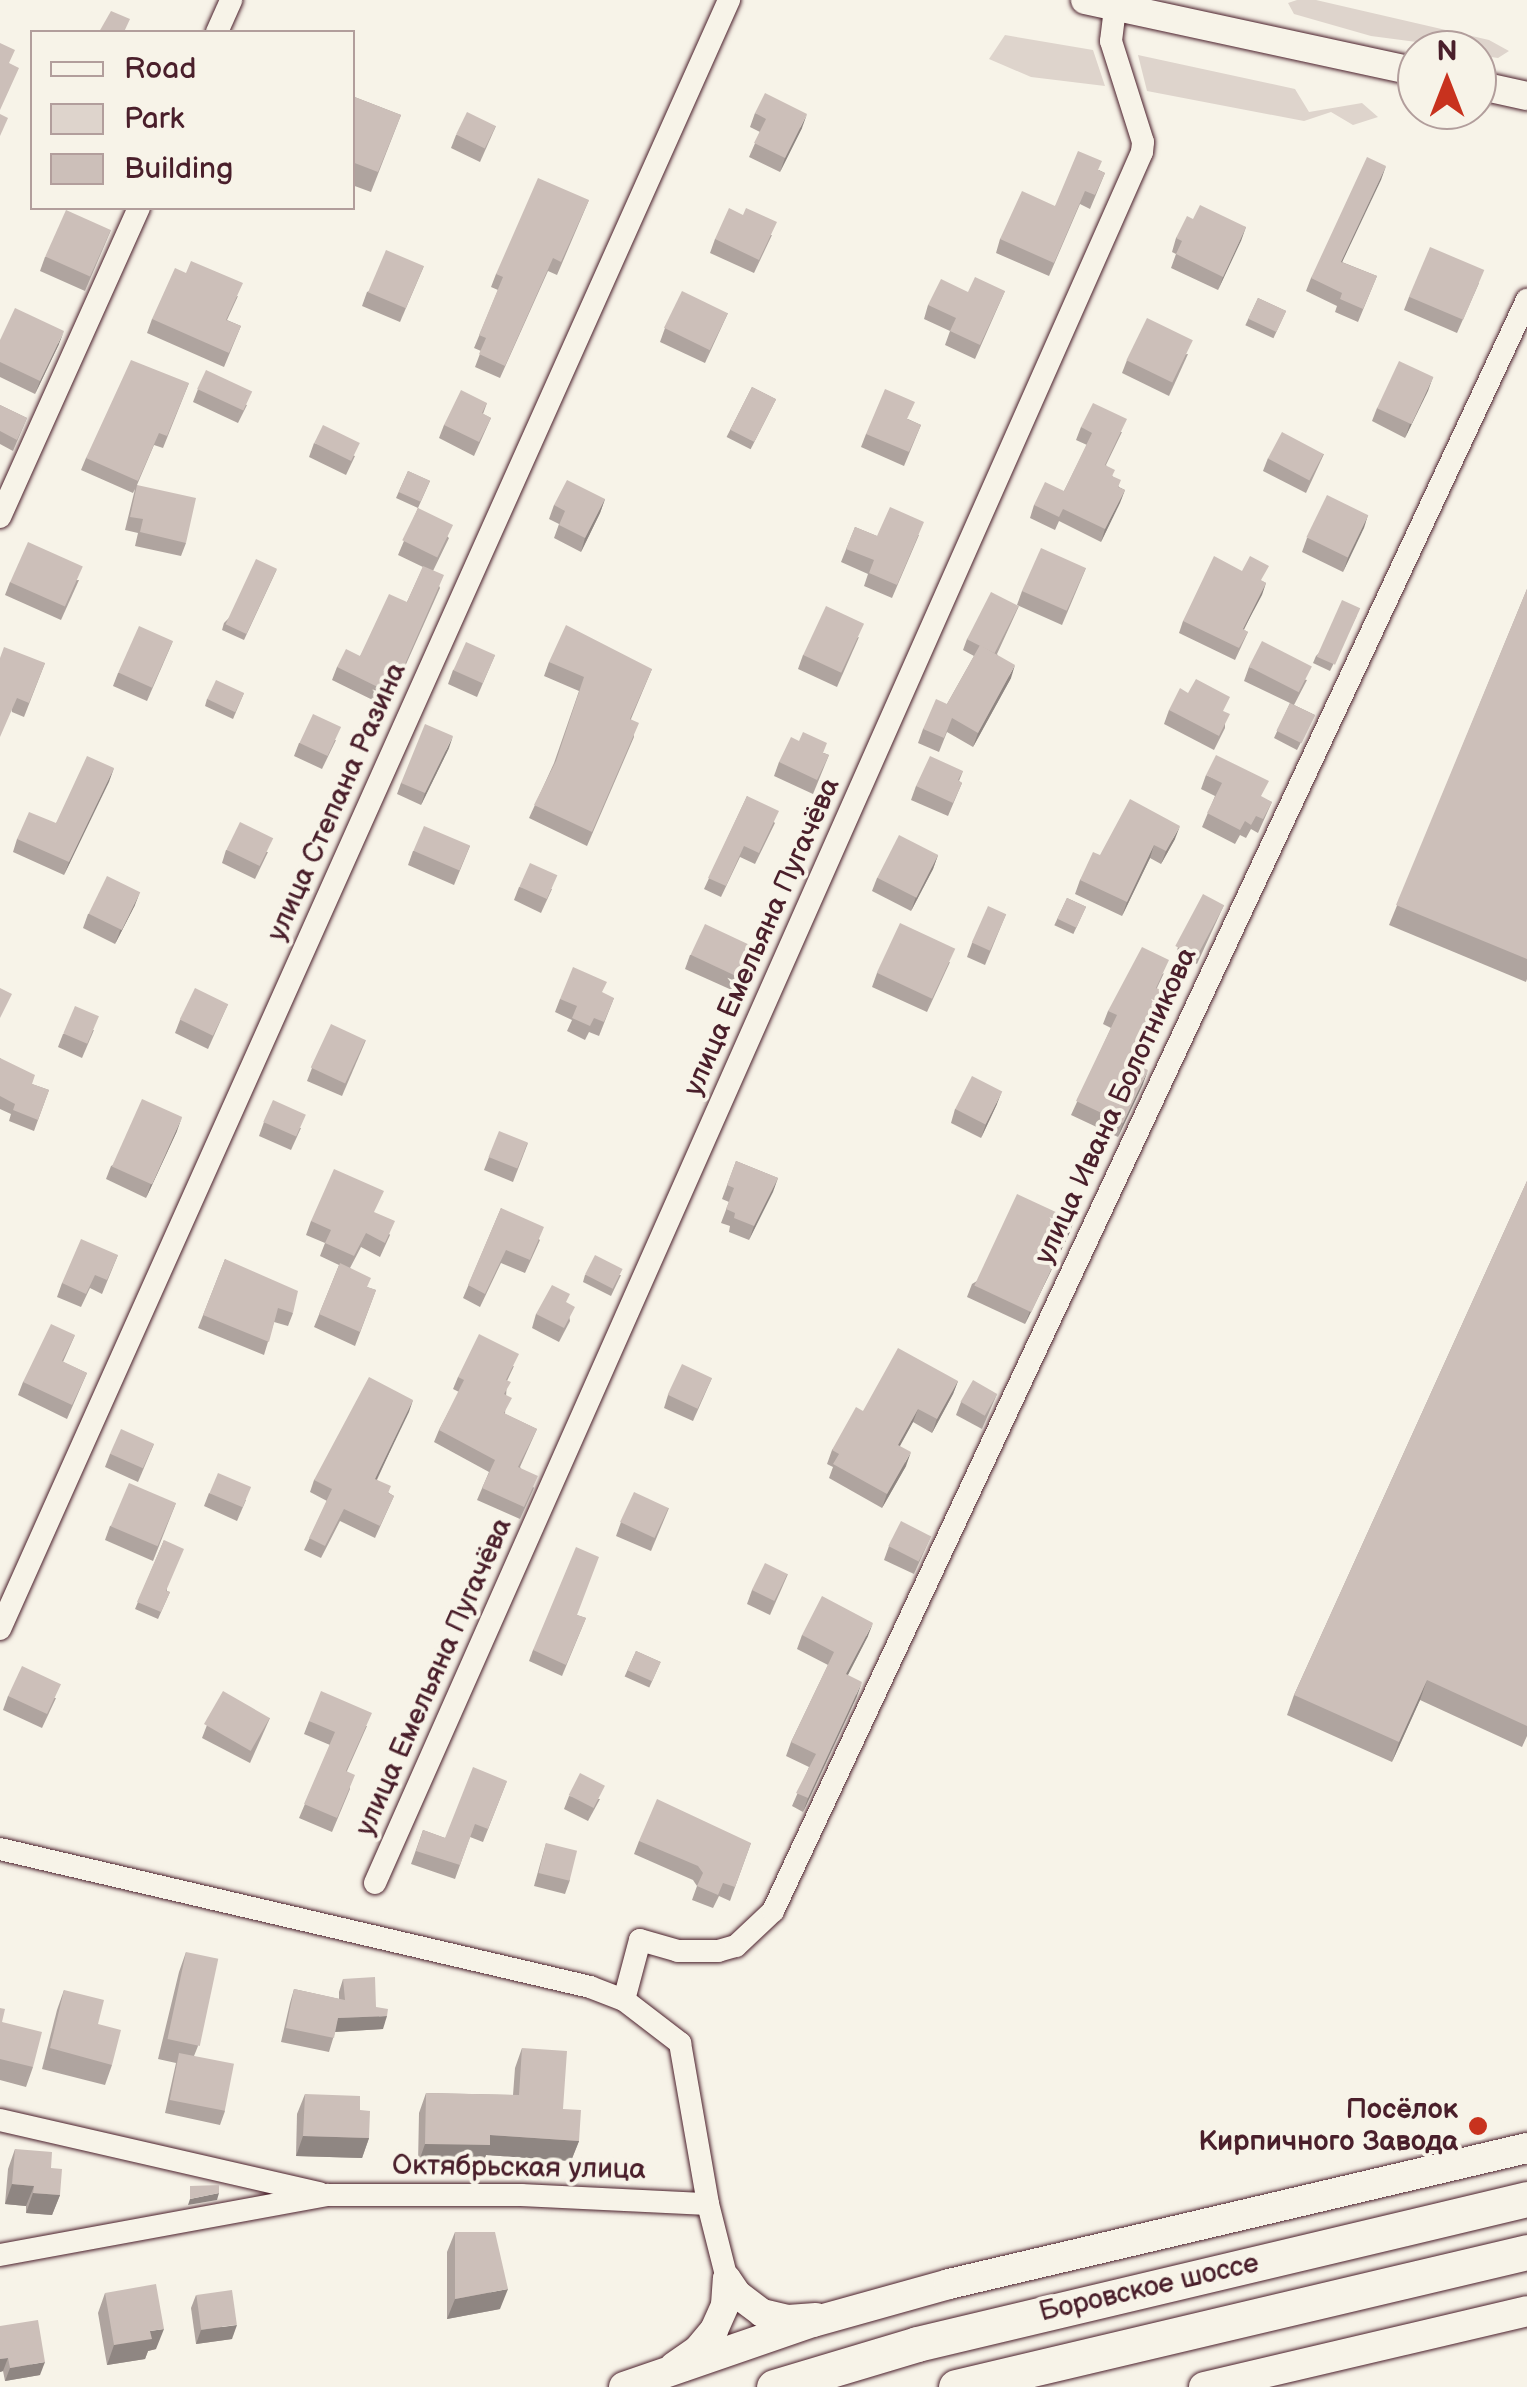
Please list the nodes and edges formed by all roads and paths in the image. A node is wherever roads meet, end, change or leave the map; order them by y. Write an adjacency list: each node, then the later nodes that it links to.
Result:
1 (232, 0): 5 (street)
2 (728, 0): 12 (street, улица Степана Разина)
3 (1084, 0): 4 (street)
4 (1114, 7): 6 (street); 14 (street, улица Емельяна Пугачёва)
5 (218, 30)
6 (1397, 68)
7 (1497, 89): 8 (street)
8 (1527, 96)
9 (137, 210): 11 (street)
10 (1527, 300): 15 (street, улица Ивана Болотникова)
11 (0, 517)
12 (0, 1629)
13 (0, 1849): 15 (street)
14 (375, 1883)
15 (624, 2000): 20 (street)
16 (0, 2120): 18 (street, Октябрьская улица)
17 (1527, 2148): 25 (main road)
18 (328, 2195): 20 (street, Октябрьская улица); 22 (street, Октябрьская улица)
19 (1527, 2198): 28 (main road, Боровское шоссе)
20 (708, 2204): 23 (street)
21 (1527, 2252): 29 (main road, Боровское шоссе)
22 (0, 2256)
23 (728, 2279): 25 (street); 26 (street)
24 (1527, 2310): 30 (main road)
25 (843, 2314): 26 (main road)
26 (664, 2372): 27 (main road)
27 (624, 2387)
28 (774, 2387)
29 (956, 2387)
30 (1204, 2387)

